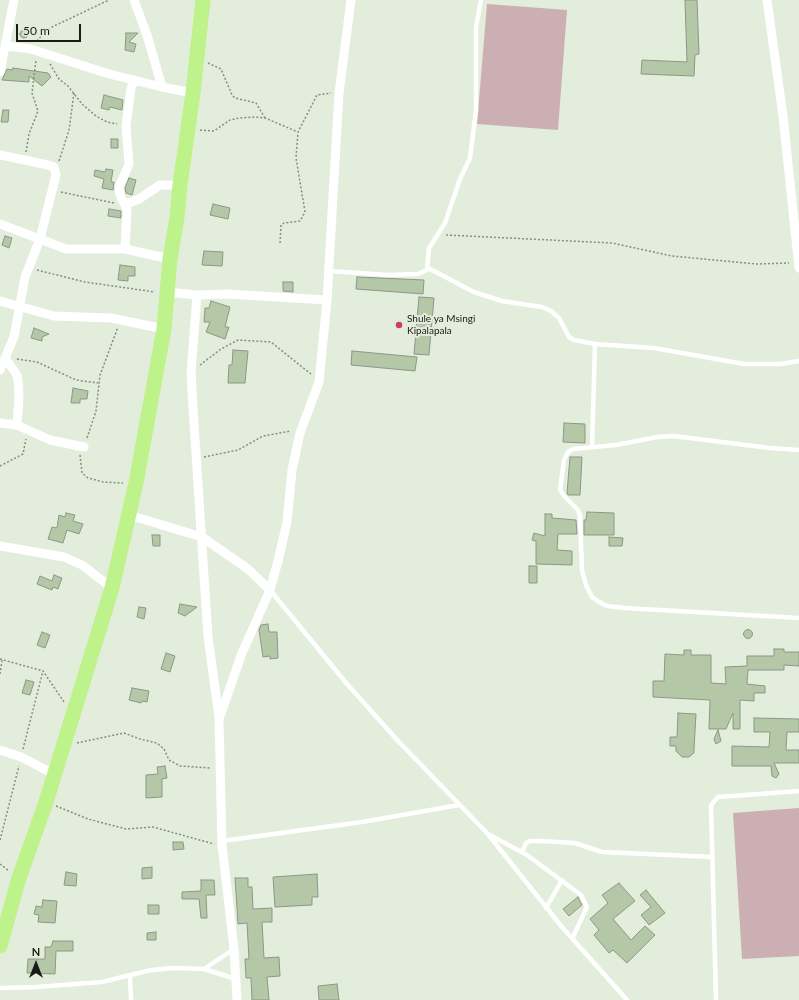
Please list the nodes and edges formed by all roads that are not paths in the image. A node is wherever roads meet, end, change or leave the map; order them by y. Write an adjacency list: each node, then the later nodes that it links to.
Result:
1 (14, 0): 7 (street)
2 (134, 0): 10 (street)
3 (203, 0): 11 (highway)
4 (351, 0): 21 (street)
5 (482, 0): 20 (lane)
6 (768, 0): 19 (street)
7 (6, 46): 8 (street); 9 (street)
8 (0, 72)
9 (135, 80): 10 (street); 14 (street)
10 (162, 87): 11 (street)
11 (193, 93): 13 (highway)
12 (0, 155): 16 (street)
13 (180, 185): 14 (street); 18 (highway)
14 (126, 204): 17 (street)
15 (0, 224): 16 (street)
16 (40, 239): 17 (street); 26 (street)
17 (125, 250): 18 (street)
18 (170, 259): 22 (highway)
19 (799, 265)
20 (428, 268): 21 (lane); 28 (lane)
21 (329, 271): 24 (street)
22 (166, 292): 23 (street); 27 (highway)
23 (197, 295): 24 (street); 38 (street)
24 (327, 300): 41 (street)
25 (0, 301): 26 (street)
26 (19, 305): 27 (street); 29 (street)
27 (164, 329): 37 (highway)
28 (594, 344): 30 (lane); 35 (lane)
29 (5, 353): 31 (street); 33 (street)
30 (799, 361)
31 (0, 370)
32 (0, 423): 33 (street)
33 (16, 425): 34 (street)
34 (84, 447)
35 (592, 447): 36 (lane); 42 (lane)
36 (799, 450)
37 (129, 515): 38 (street); 40 (highway)
38 (202, 537): 41 (street); 43 (street)
39 (0, 546): 40 (street)
40 (112, 588): 45 (highway)
41 (270, 590): 43 (street); 47 (lane)
42 (799, 618)
43 (219, 718): 49 (street)
44 (0, 750): 45 (street)
45 (54, 774): 55 (highway)
46 (799, 791): 51 (lane)
47 (459, 805): 48 (lane); 49 (lane)
48 (487, 833): 50 (lane); 53 (lane)
49 (222, 843): 56 (street)
50 (522, 852): 51 (lane); 52 (lane)
51 (712, 857): 64 (lane)
52 (562, 880): 53 (lane); 54 (lane)
53 (546, 908): 54 (lane)
54 (573, 937): 63 (lane)
55 (0, 946)
56 (234, 948): 57 (lane); 59 (street)
57 (204, 969): 58 (lane); 59 (lane)
58 (130, 977): 60 (lane); 61 (lane)
59 (236, 979): 62 (street)
60 (0, 988)
61 (131, 1000)
62 (237, 1000)
63 (627, 1000)
64 (716, 1000)

